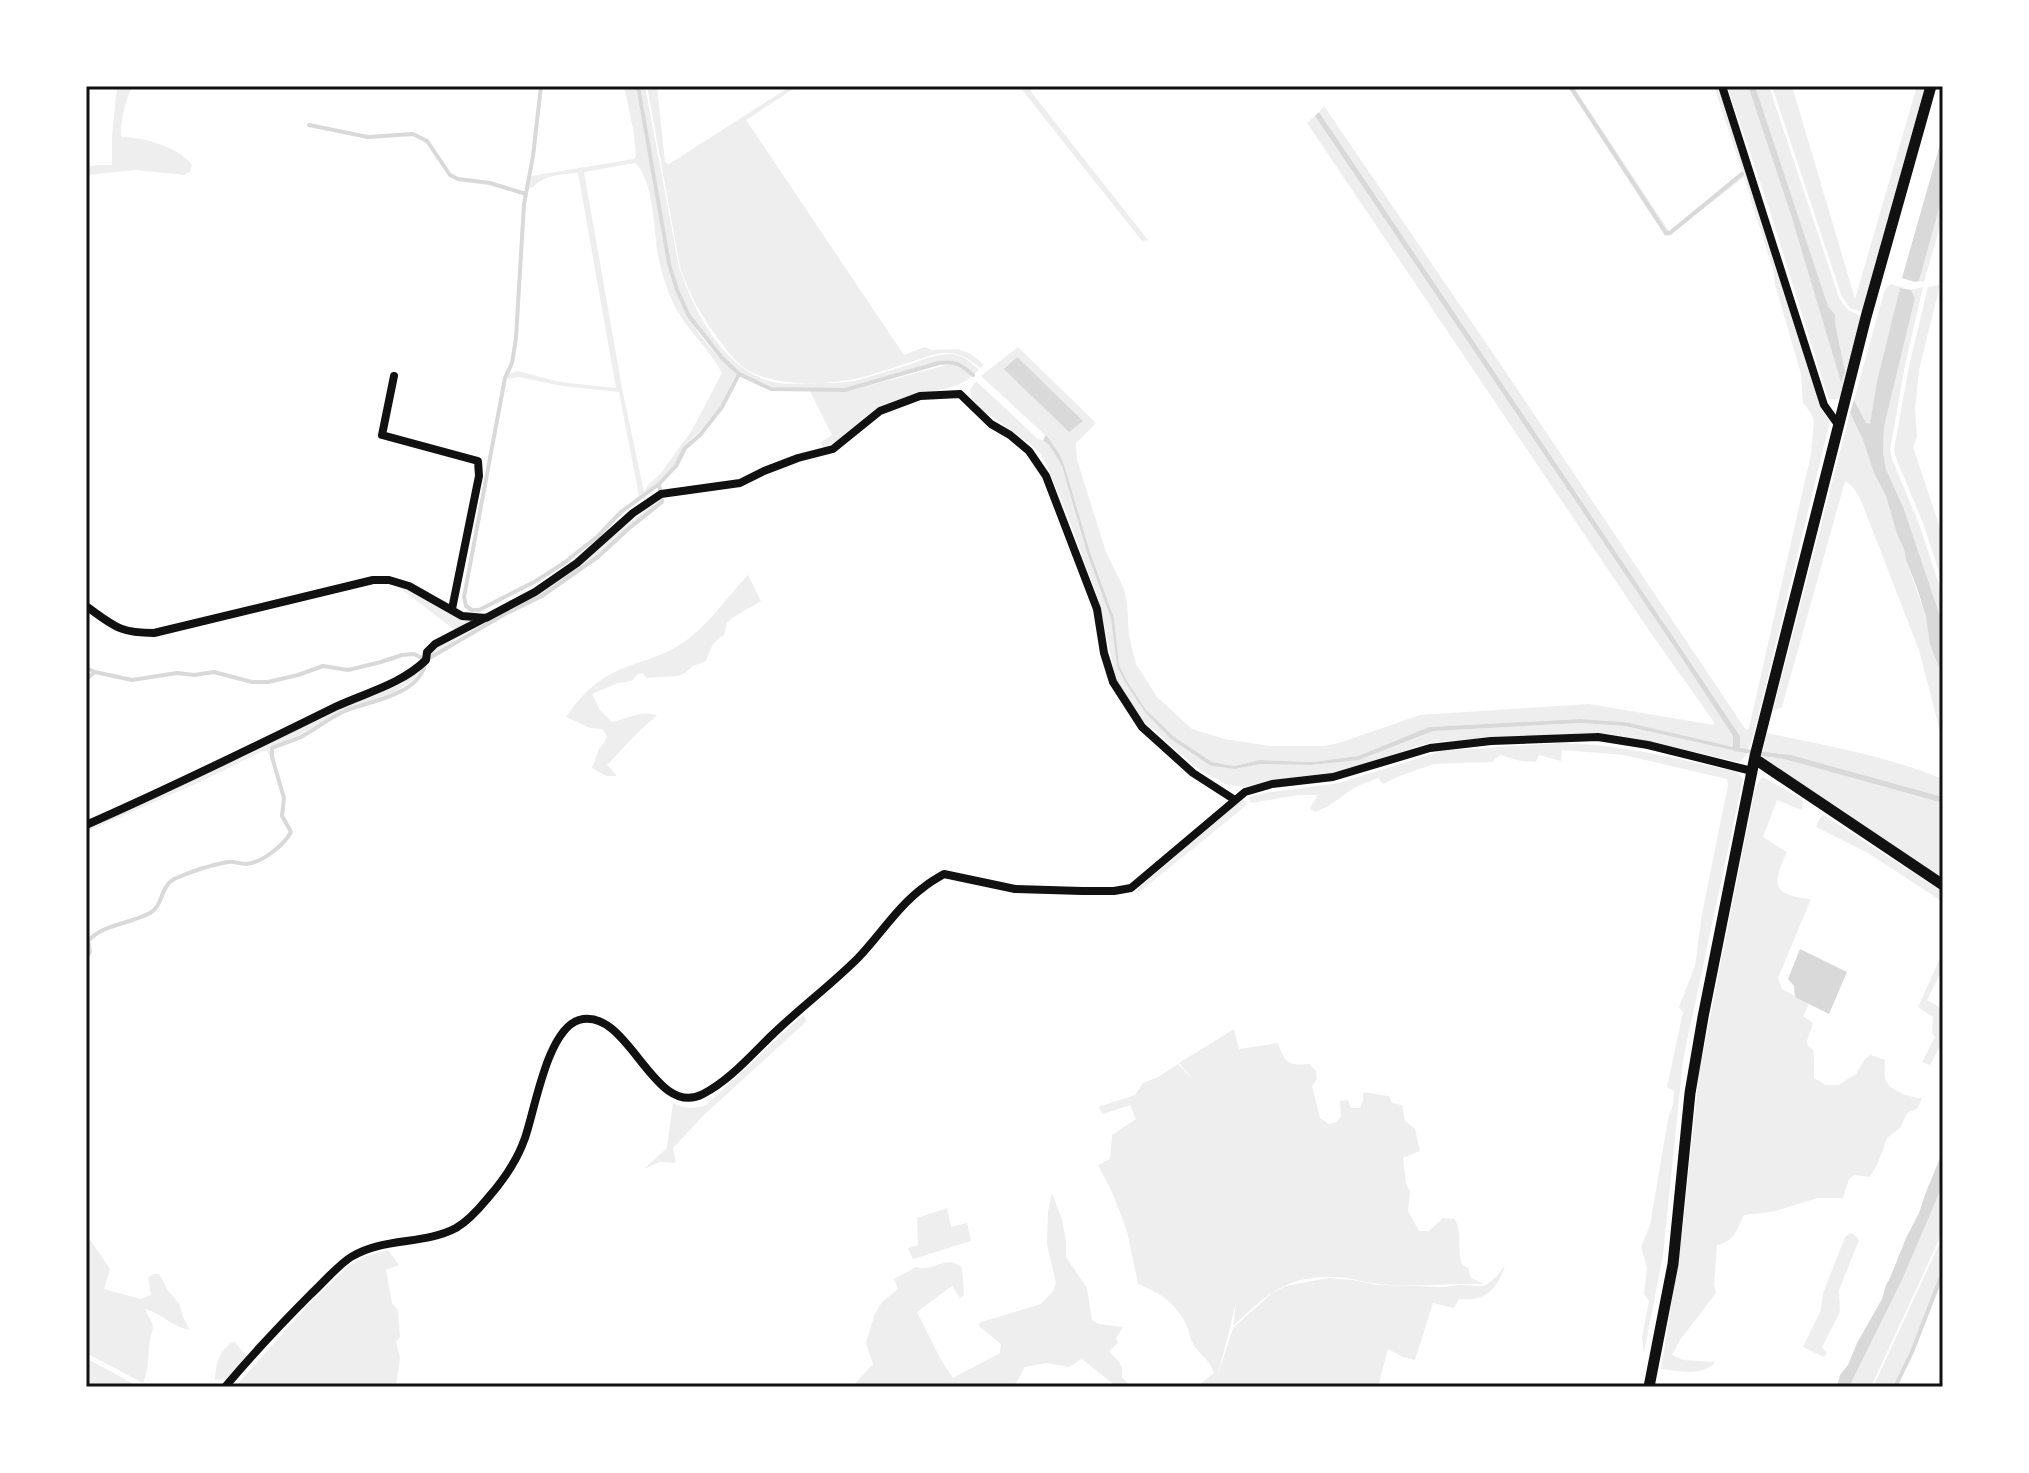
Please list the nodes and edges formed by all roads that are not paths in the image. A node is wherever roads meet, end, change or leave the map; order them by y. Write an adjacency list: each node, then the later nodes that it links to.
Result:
1 (1722, 86): 4 (street)
2 (1931, 86): 4 (main road)
3 (394, 376): 6 (street)
4 (1839, 426): 8 (main road)
5 (86, 606): 6 (street)
6 (452, 609): 7 (street)
7 (486, 618): 9 (street); 10 (street)
8 (1754, 762): 9 (street); 11 (main road); 13 (main road)
9 (1235, 800): 12 (street)
10 (86, 825)
11 (1943, 885)
12 (225, 1387)
13 (1649, 1387)

